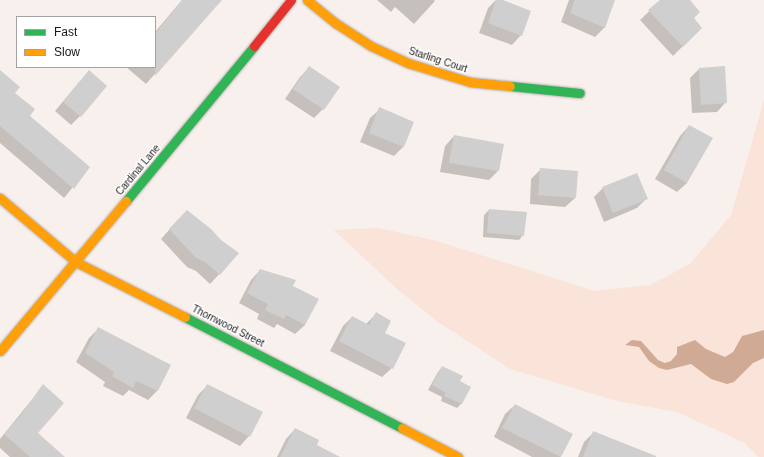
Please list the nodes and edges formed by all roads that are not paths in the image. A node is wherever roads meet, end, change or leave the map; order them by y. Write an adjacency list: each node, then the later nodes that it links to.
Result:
1 (291, 0): 5 (street, Cardinal Lane)
2 (307, 0): 3 (street, Starling Court)
3 (580, 93)
4 (0, 198): 5 (street, Thornwood Street)
5 (76, 262): 6 (street, Cardinal Lane); 7 (street, Thornwood Street)
6 (0, 352)
7 (458, 457)

